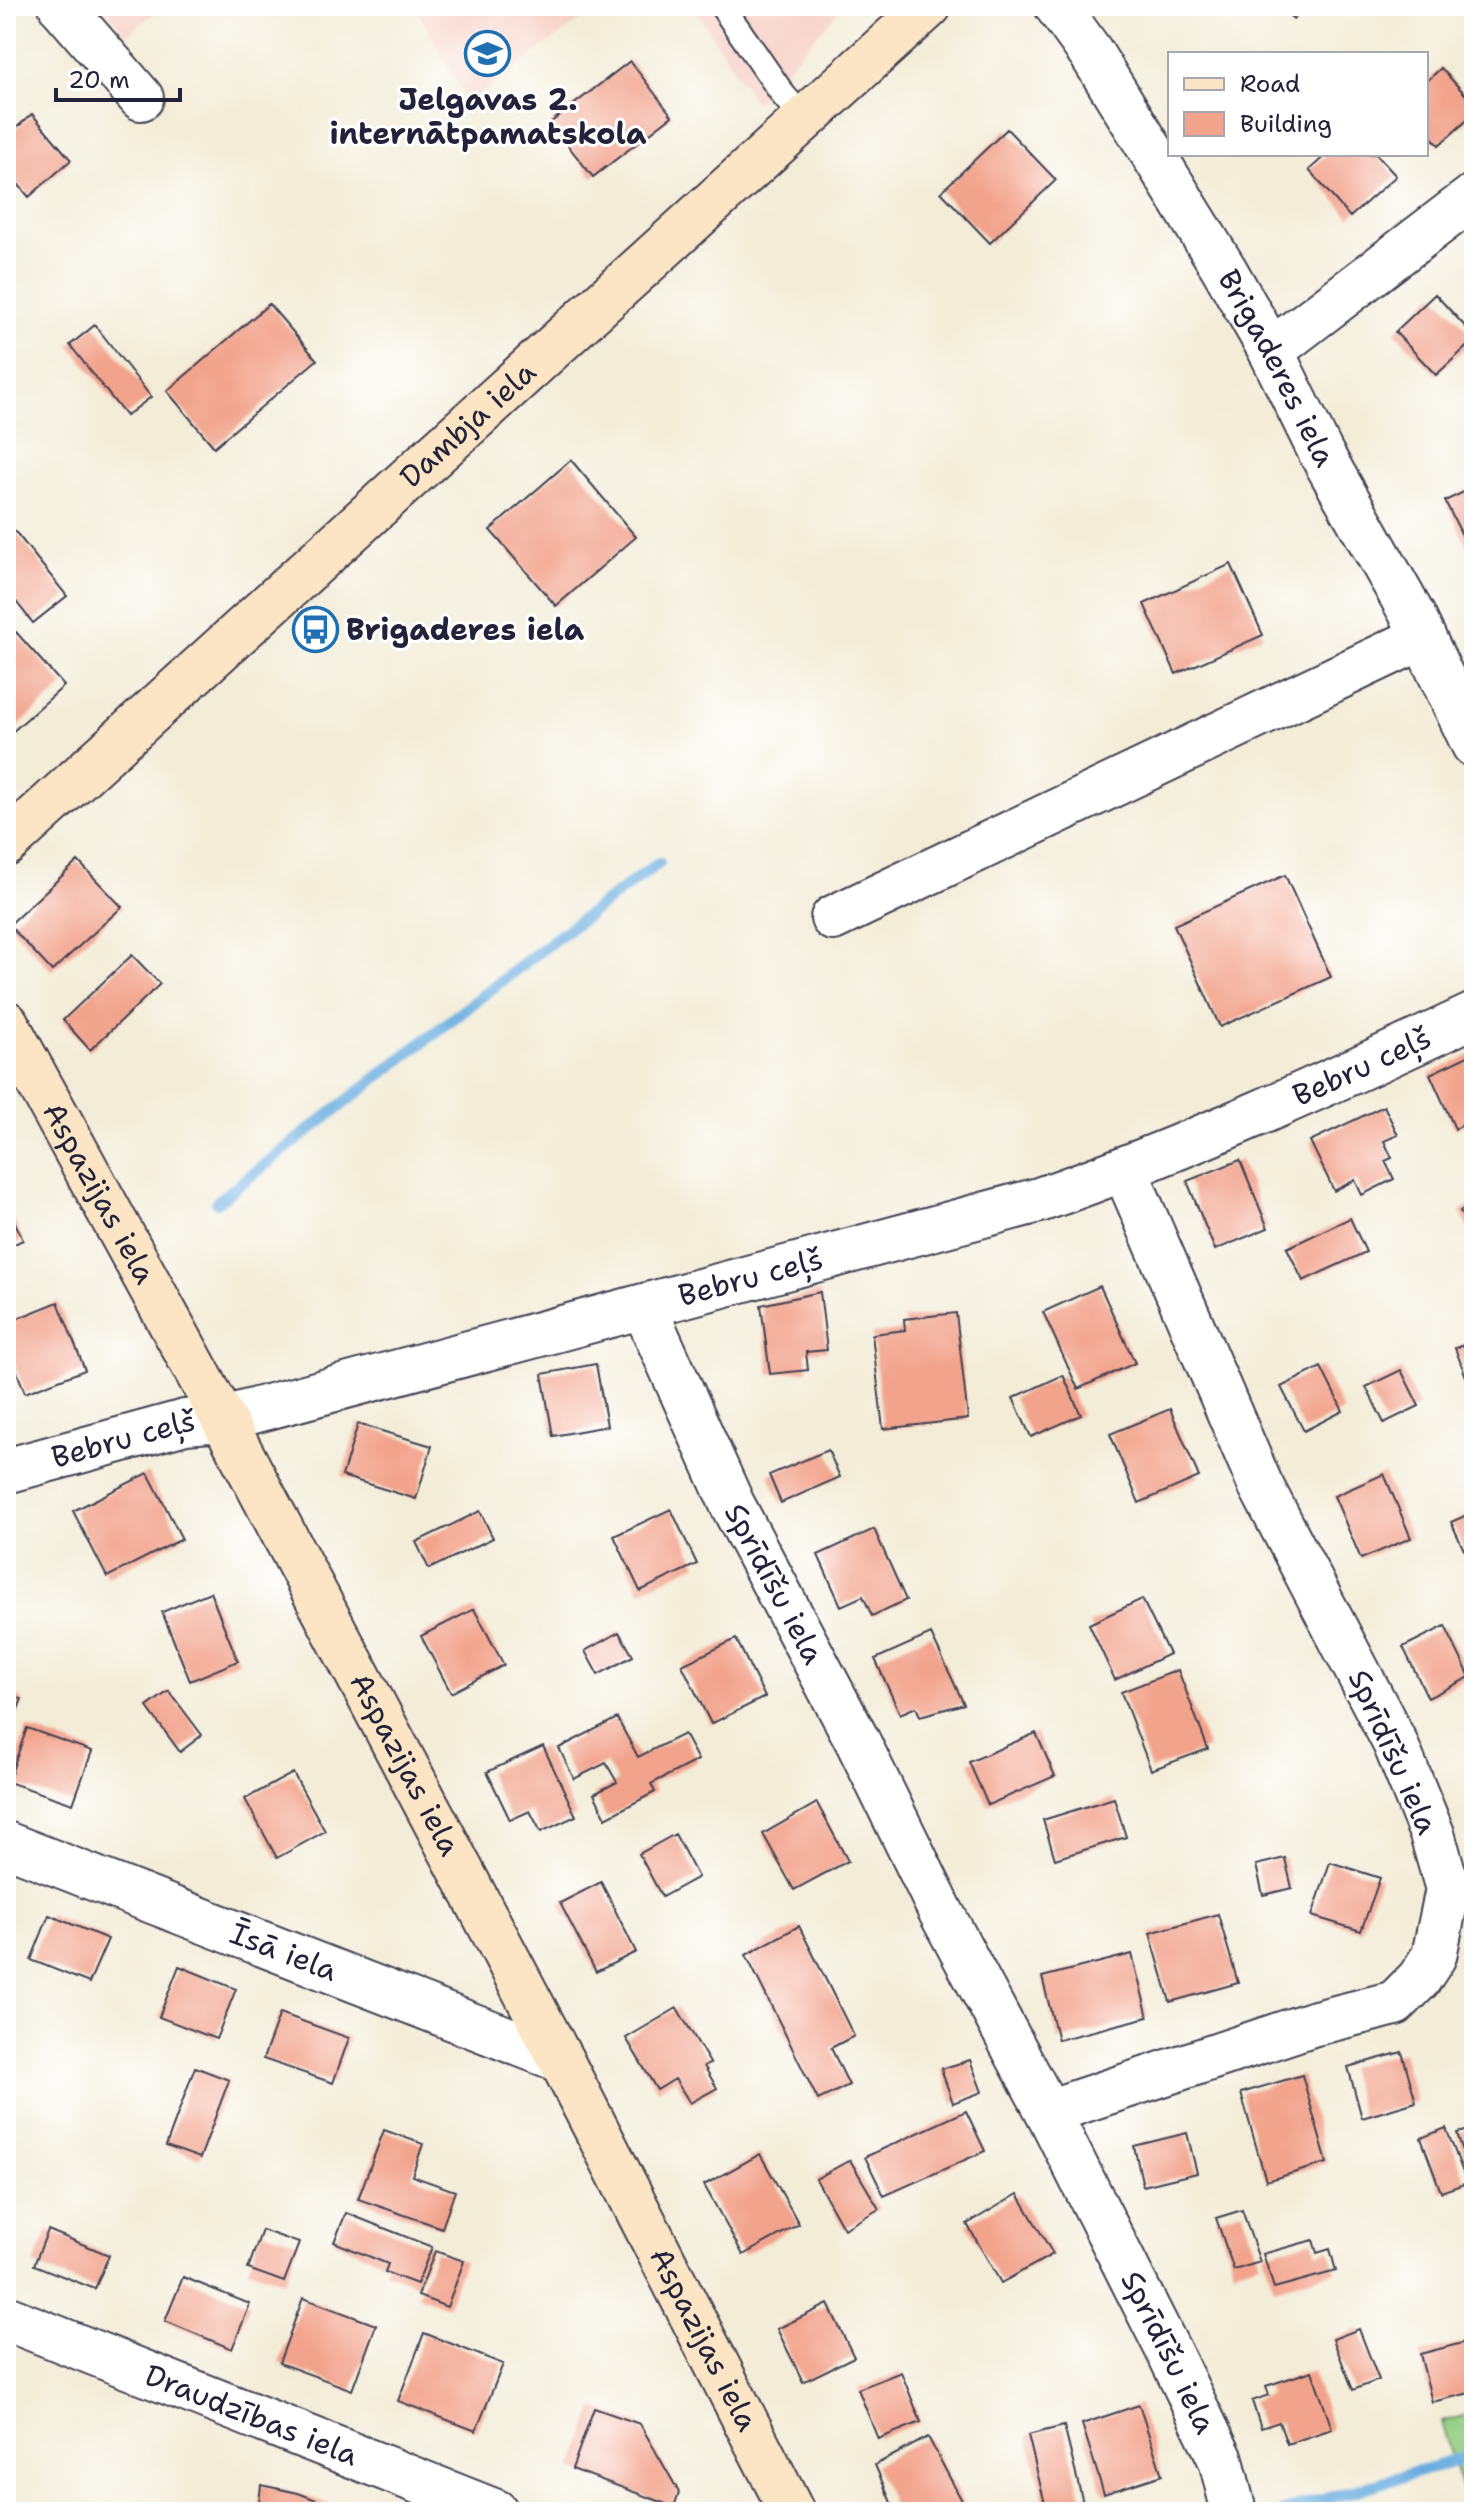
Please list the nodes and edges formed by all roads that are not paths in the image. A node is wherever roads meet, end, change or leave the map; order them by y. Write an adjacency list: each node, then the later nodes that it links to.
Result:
1 (61, 6): 5 (street)
2 (722, 6): 6 (lane)
3 (929, 6): 6 (street, Dambja iela)
4 (1057, 6): 8 (street, Brigaderes iela)
5 (141, 98)
6 (805, 120): 11 (street, Dambja iela)
7 (1474, 196): 8 (street)
8 (1271, 351): 9 (street, Brigaderes iela)
9 (1423, 637): 10 (street, Brigaderes iela); 12 (street)
10 (1474, 745)
11 (6, 844)
12 (833, 918)
13 (1474, 1015): 15 (street, Bebru ceļš)
14 (6, 1023): 17 (street, Aspazijas iela)
15 (1125, 1170): 16 (street, Bebru ceļš); 21 (street, Sprīdīšu iela)
16 (644, 1307): 17 (street, Bebru ceļš); 21 (street, Sprīdīšu iela)
17 (223, 1419): 18 (street, Bebru ceļš); 20 (street, Aspazijas iela)
18 (6, 1471)
19 (6, 1844): 20 (street, Īsā iela)
20 (561, 2060): 24 (street, Aspazijas iela)
21 (1048, 2112): 25 (street, Sprīdīšu iela)
22 (6, 2318): 23 (street, Draudzības iela)
23 (496, 2512)
24 (792, 2512)
25 (1234, 2512)

